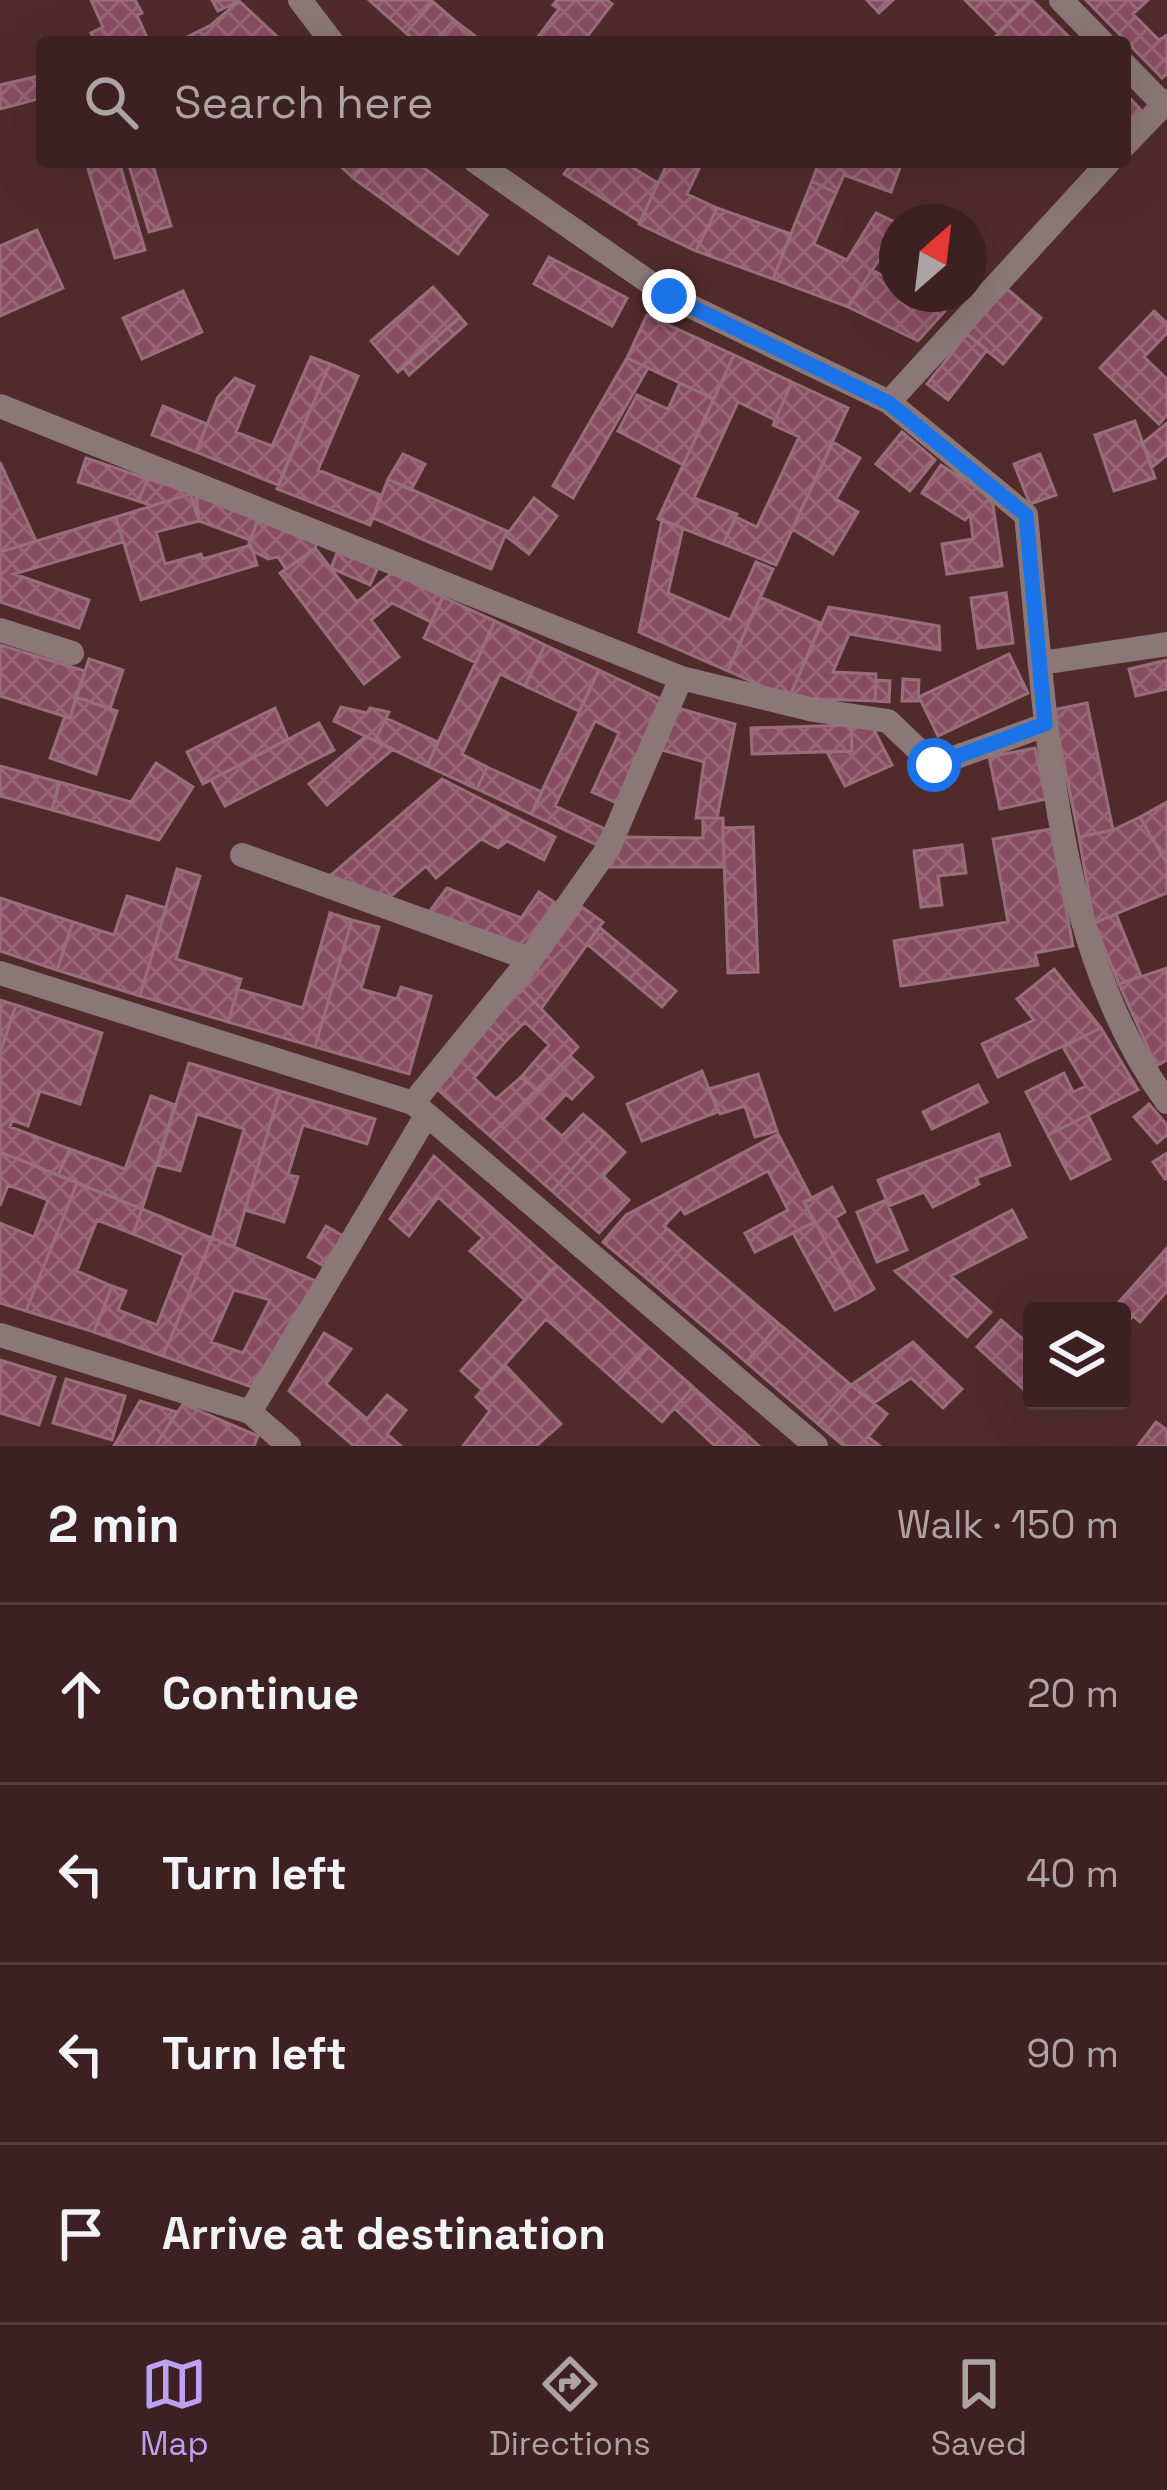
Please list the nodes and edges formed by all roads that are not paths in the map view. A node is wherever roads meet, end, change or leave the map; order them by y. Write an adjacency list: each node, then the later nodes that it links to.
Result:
1 (300, 0): 3 (street)
2 (1061, 0): 4 (street)
3 (327, 36)
4 (1096, 36)
5 (1131, 71): 6 (street)
6 (1165, 102): 7 (street)
7 (1131, 139)
8 (485, 168): 10 (street)
9 (1104, 168): 10 (street)
10 (889, 403): 15 (street)
11 (0, 406): 16 (street)
12 (0, 630): 14 (street)
13 (1167, 644): 15 (street)
14 (72, 653)
15 (1041, 663): 17 (street)
16 (682, 678): 17 (street); 19 (street)
17 (1045, 724): 21 (street)
18 (242, 855): 19 (street)
19 (530, 959): 22 (street)
20 (0, 973): 22 (street)
21 (1167, 1102)
22 (419, 1109): 24 (street); 26 (street)
23 (0, 1335): 24 (street)
24 (250, 1412): 25 (street)
25 (289, 1446)
26 (816, 1446)

